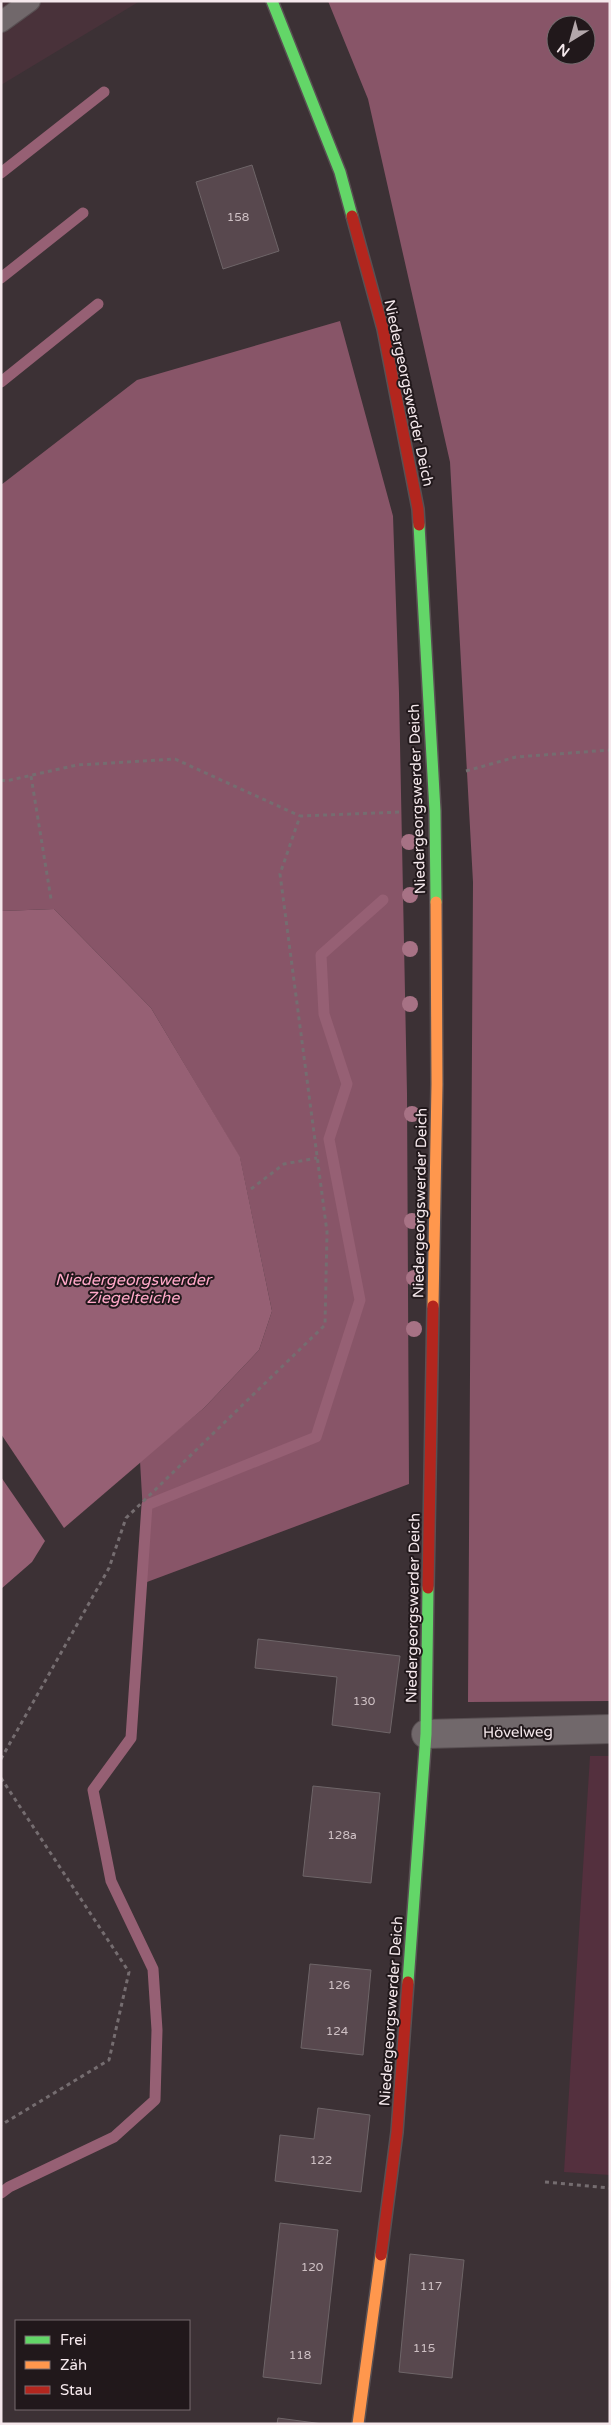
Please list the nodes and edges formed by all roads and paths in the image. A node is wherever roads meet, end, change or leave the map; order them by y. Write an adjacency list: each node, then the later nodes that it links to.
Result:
1 (30, 1): 3 (lane)
2 (272, 1): 6 (street, Niedergeorgswerder Deich)
3 (1, 22)
4 (610, 750): 6 (path)
5 (31, 776): 7 (path); 9 (path); 10 (path)
6 (434, 779): 8 (street, Niedergeorgswerder Deich)
7 (1, 780)
8 (435, 811): 9 (path); 14 (street, Niedergeorgswerder Deich)
9 (300, 816): 11 (path)
10 (51, 899)
11 (317, 1158): 12 (path); 15 (path)
12 (251, 1189)
13 (610, 1729): 14 (street, Hövelweg)
14 (426, 1734): 20 (street, Niedergeorgswerder Deich)
15 (1, 1759)
16 (1, 1778): 17 (path)
17 (1, 2126)
18 (546, 2182): 19 (path)
19 (610, 2188)
20 (358, 2424)

